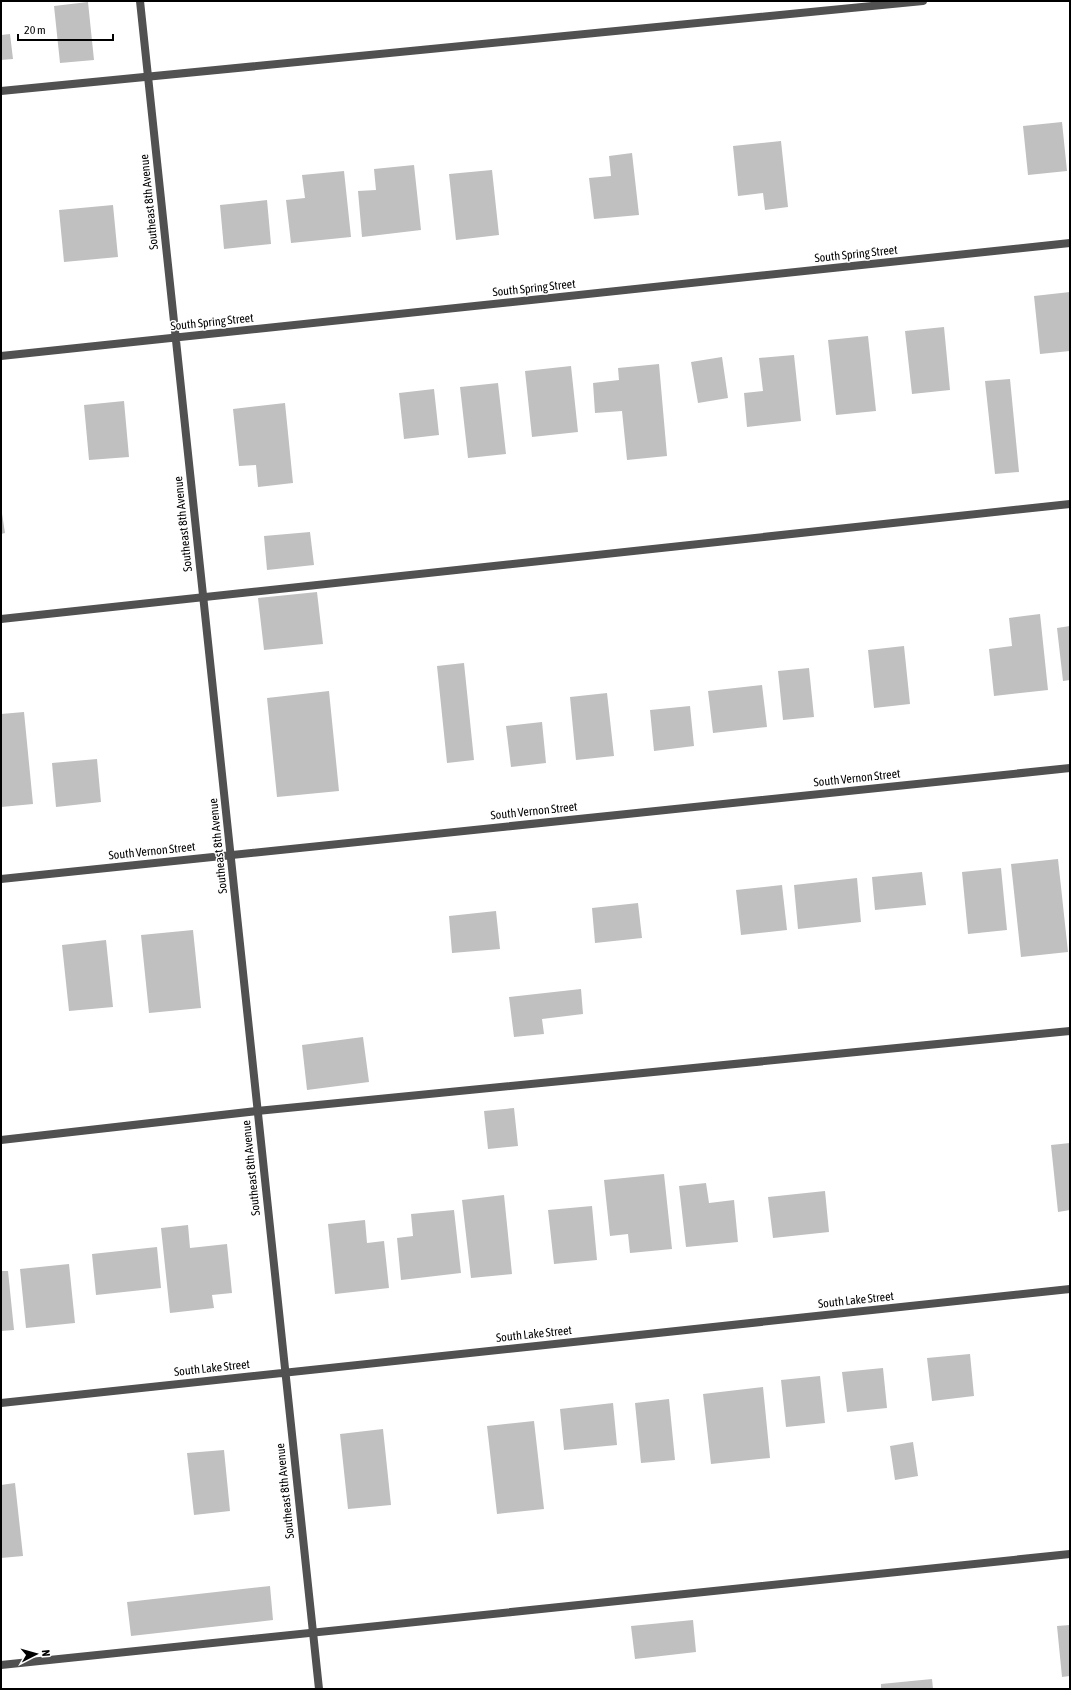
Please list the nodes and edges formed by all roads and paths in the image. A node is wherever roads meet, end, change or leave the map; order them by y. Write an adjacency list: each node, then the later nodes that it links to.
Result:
1 (140, 1): 3 (street, Southeast 8th Avenue)
2 (923, 1): 3 (street)
3 (148, 76): 4 (street); 6 (street, Southeast 8th Avenue)
4 (1, 91)
5 (1070, 244): 6 (street, South Spring Street)
6 (175, 338): 7 (street, South Spring Street); 9 (street, Southeast 8th Avenue)
7 (1, 356)
8 (1070, 504): 9 (street)
9 (203, 597): 10 (street); 12 (street, Southeast 8th Avenue)
10 (1, 618)
11 (1070, 768): 12 (street, South Vernon Street)
12 (231, 855): 13 (street, South Vernon Street); 15 (street, Southeast 8th Avenue)
13 (1, 879)
14 (1070, 1031): 15 (street)
15 (257, 1111): 16 (street); 18 (street, Southeast 8th Avenue)
16 (1, 1140)
17 (1070, 1289): 18 (street, South Lake Street)
18 (284, 1373): 19 (street, South Lake Street); 21 (street, Southeast 8th Avenue)
19 (1, 1403)
20 (1070, 1554): 21 (street)
21 (312, 1632): 22 (street); 23 (street, Southeast 8th Avenue)
22 (1, 1665)
23 (319, 1689)

